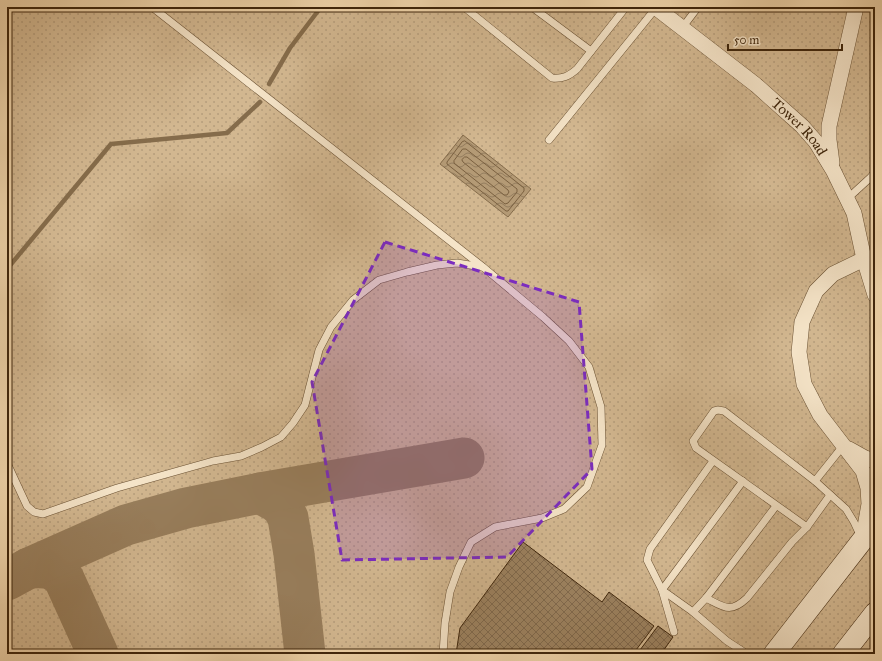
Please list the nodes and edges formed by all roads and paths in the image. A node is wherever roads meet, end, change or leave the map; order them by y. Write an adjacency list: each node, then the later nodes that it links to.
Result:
1 (152, 7): 15 (lane)
2 (464, 7): 9 (lane)
3 (532, 7): 9 (lane)
4 (626, 7): 9 (lane)
5 (698, 7): 8 (lane)
6 (856, 7): 11 (street)
7 (656, 8): 8 (street, Tower Road); 10 (lane)
8 (682, 28): 11 (street, Tower Road)
9 (591, 51)
10 (549, 140)
11 (833, 170): 13 (street, Tower Road)
12 (875, 172): 13 (lane)
13 (848, 199): 14 (street, Tower Road)
14 (864, 259): 16 (street, Tower Road); 17 (street)
15 (483, 267): 20 (lane); 32 (lane)
16 (875, 295)
17 (843, 446): 19 (street); 22 (lane); 26 (street)
18 (713, 461): 21 (lane); 22 (lane); 27 (lane)
19 (875, 461)
20 (7, 464)
21 (744, 481): 24 (lane); 27 (lane)
22 (814, 481): 23 (lane)
23 (830, 495): 25 (lane); 26 (lane)
24 (776, 506): 25 (lane); 28 (lane)
25 (807, 527): 28 (lane)
26 (865, 537): 34 (main road)
27 (662, 590): 29 (lane); 31 (lane)
28 (706, 598): 29 (lane)
29 (693, 612): 33 (lane)
30 (875, 613): 35 (main road)
31 (674, 632)
32 (443, 654)
33 (747, 654)
34 (774, 654)
35 (843, 654)

